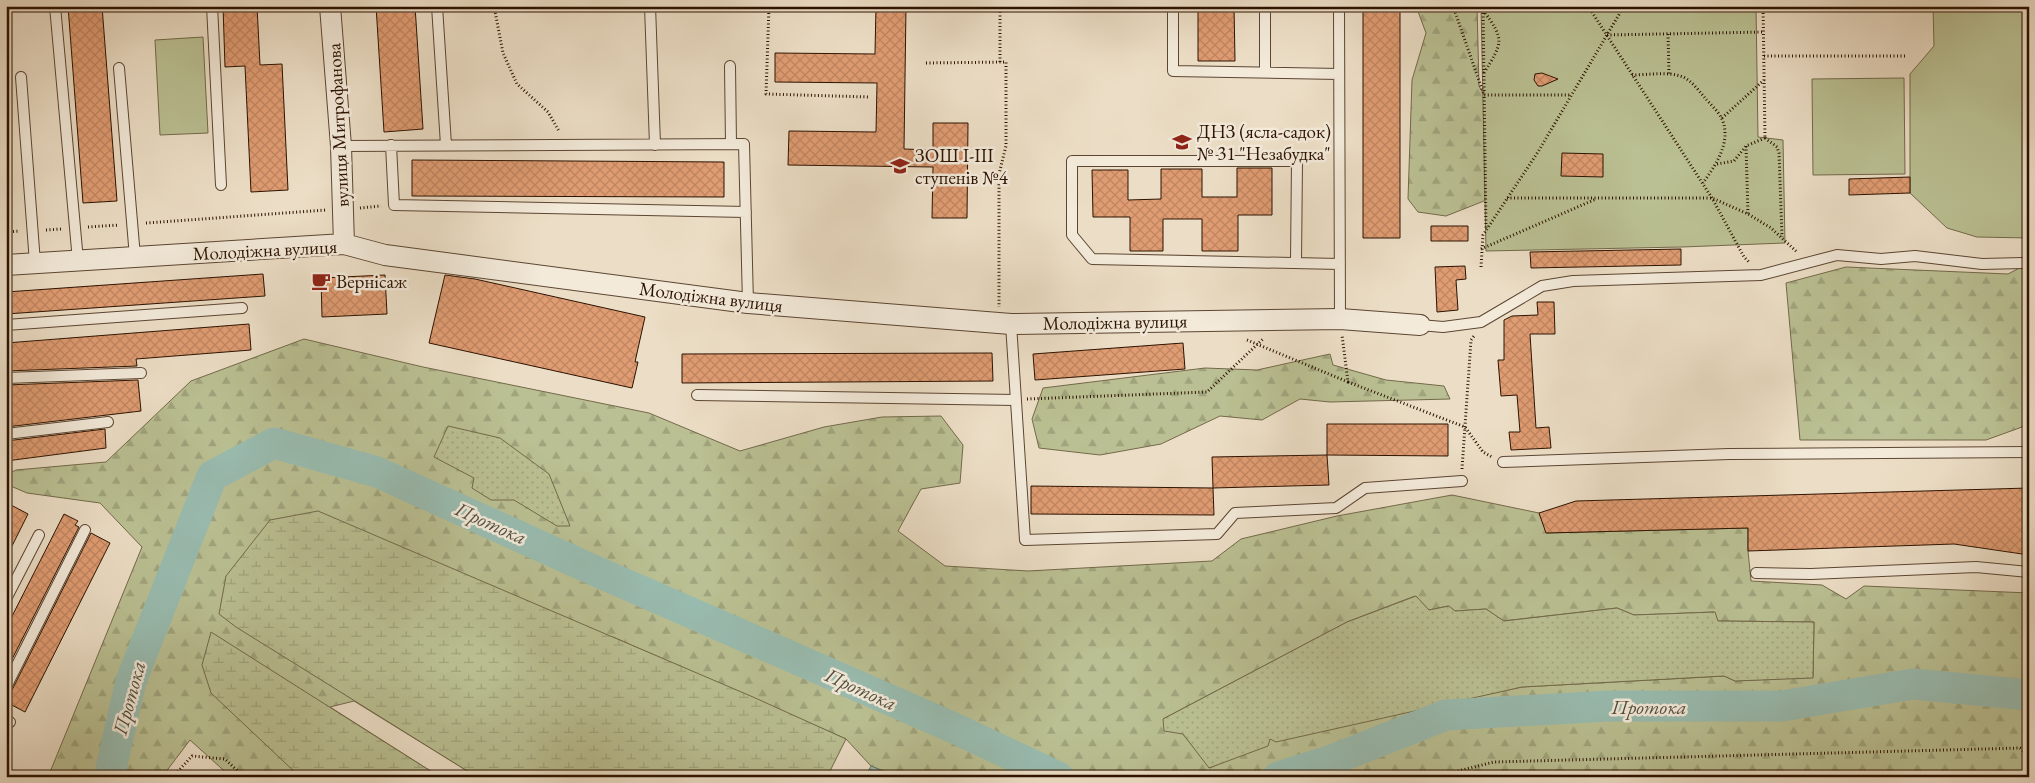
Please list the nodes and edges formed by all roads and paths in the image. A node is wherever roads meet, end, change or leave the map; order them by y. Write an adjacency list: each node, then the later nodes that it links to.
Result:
1 (55, 6): 56 (lane)
2 (212, 6): 47 (lane)
3 (330, 6): 42 (street, вулиця Митрофанова)
4 (437, 6): 39 (lane)
5 (494, 6): 40 (path)
6 (650, 6): 41 (lane)
7 (769, 6): 35 (path)
8 (1000, 6): 22 (path)
9 (1173, 6): 26 (lane)
10 (1264, 6): 26 (lane)
11 (1339, 6): 28 (lane)
12 (1453, 6): 33 (path)
13 (1588, 6): 19 (path)
14 (1624, 6): 19 (path)
15 (1764, 6): 17 (path)
16 (1483, 8): 27 (path); 27 (path)
17 (1764, 32): 18 (path); 20 (path)
18 (1668, 34): 19 (path); 29 (path)
19 (1606, 35): 30 (path); 34 (path)
20 (1764, 56): 21 (path); 32 (path)
21 (1906, 56)
22 (1000, 62): 23 (path); 78 (path)
23 (926, 63)
24 (730, 66): 38 (lane)
25 (119, 68): 55 (lane)
26 (1265, 72): 28 (lane)
27 (1484, 73): 33 (path)
28 (1339, 74): 69 (lane)
29 (1669, 74): 30 (path); 36 (path)
30 (1632, 75): 46 (path)
31 (21, 77): 57 (lane)
32 (1764, 80): 36 (path); 37 (path)
33 (1484, 95): 34 (path); 58 (path)
34 (1572, 95): 48 (path)
35 (868, 97)
36 (1722, 118): 45 (path)
37 (1765, 138): 44 (path); 60 (path)
38 (731, 144): 41 (lane); 53 (lane)
39 (446, 145): 40 (lane); 43 (lane)
40 (566, 145): 41 (lane)
41 (655, 145)
42 (341, 146): 43 (lane); 52 (street, вулиця Митрофанова)
43 (391, 146): 51 (lane)
44 (1746, 146): 45 (path); 54 (path)
45 (1716, 164): 46 (path)
46 (1703, 183): 50 (path)
47 (222, 185)
48 (1507, 198): 49 (path); 58 (path)
49 (1598, 198): 50 (path); 62 (path)
50 (1712, 198): 54 (path); 72 (path)
51 (394, 205): 52 (path); 53 (lane)
52 (343, 209): 55 (path); 61 (street, вулиця Митрофанова)
53 (746, 212): 73 (lane)
54 (1748, 214): 60 (path)
55 (133, 224): 56 (path); 63 (lane)
56 (75, 228): 57 (path); 64 (lane)
57 (32, 230): 59 (path); 68 (lane)
58 (1486, 230): 62 (path)
59 (6, 232)
60 (1782, 237): 66 (path)
61 (344, 244): 63 (street, Молодіжна вулиця); 73 (street, Молодіжна вулиця)
62 (1482, 249): 71 (path)
63 (136, 257): 64 (street, Молодіжна вулиця)
64 (78, 261): 68 (street, Молодіжна вулиця)
65 (1296, 262): 65 (lane); 69 (lane)
66 (1806, 262): 67 (lane); 72 (lane)
67 (2023, 263)
68 (35, 264): 70 (street, Молодіжна вулиця)
69 (1340, 264): 75 (lane)
70 (6, 265)
71 (1481, 267)
72 (1761, 275): 77 (lane)
73 (748, 303): 78 (street, Молодіжна вулиця)
74 (242, 308): 79 (lane)
75 (1340, 319): 76 (street, Молодіжна вулиця); 80 (street, Молодіжна вулиця); 85 (path)
76 (1284, 320): 78 (street, Молодіжна вулиця); 82 (path)
77 (1481, 322): 80 (lane); 89 (path)
78 (1005, 323): 87 (lane)
79 (6, 325)
80 (1420, 325)
81 (1242, 338): 82 (path)
82 (1258, 344): 85 (path); 87 (path)
83 (141, 373): 84 (lane)
84 (6, 378)
85 (1348, 382): 89 (path)
86 (697, 395): 87 (lane)
87 (1016, 400): 93 (lane)
88 (108, 422): 90 (lane)
89 (1465, 427): 92 (path); 93 (path)
90 (6, 434)
91 (2029, 452): 92 (lane)
92 (1503, 462)
93 (1462, 481)
94 (85, 530): 99 (lane)
95 (39, 535): 98 (lane)
96 (1756, 572): 97 (lane)
97 (2029, 572)
98 (6, 599)
99 (6, 687)
100 (2029, 757): 103 (path)
101 (173, 777): 102 (path)
102 (244, 777)
103 (1434, 777)

